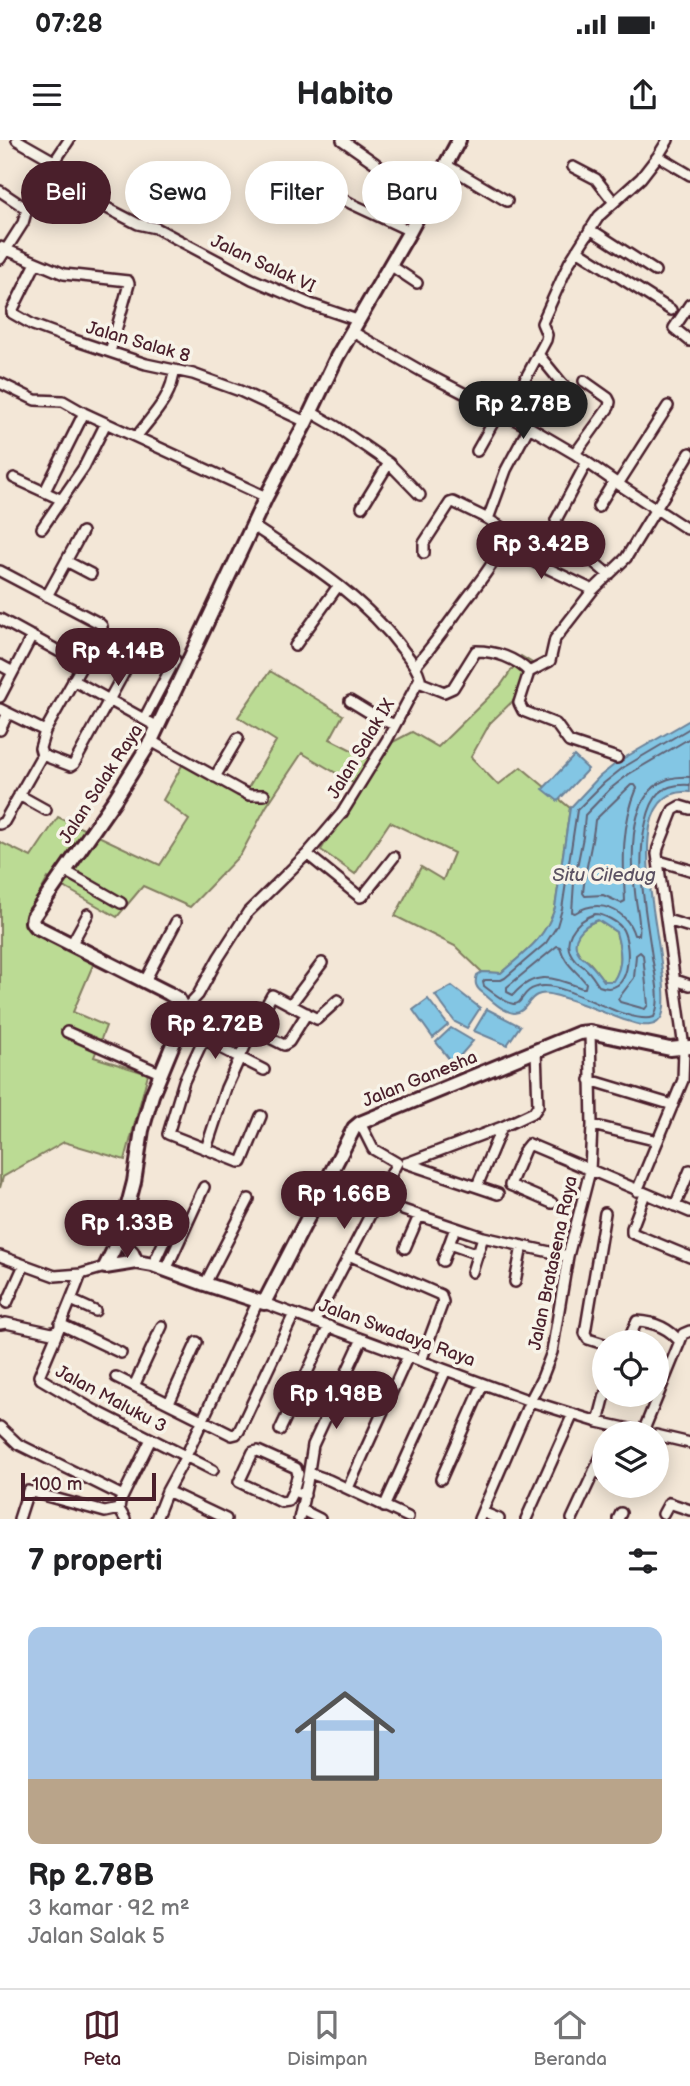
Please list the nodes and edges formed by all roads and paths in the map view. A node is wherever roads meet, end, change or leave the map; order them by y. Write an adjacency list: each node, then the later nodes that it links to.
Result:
1 (17, 140): 7 (street)
2 (69, 140): 7 (street)
3 (342, 140): 8 (street)
4 (459, 140): 9 (street, Jalan Salak Raya)
5 (668, 140): 6 (street)
6 (658, 156): 12 (street); 15 (street)
7 (54, 161)
8 (372, 161)
9 (448, 161)
10 (573, 167): 15 (street)
11 (462, 174): 14 (street)
12 (690, 175)
13 (0, 191): 17 (street)
14 (508, 201)
15 (613, 201): 21 (street)
16 (348, 202): 22 (street)
17 (21, 205)
18 (111, 210): 32 (street, Jalan Salak VI)
19 (22, 224): 23 (street)
20 (414, 224): 22 (street, Jalan Salak Raya)
21 (590, 229): 24 (street); 28 (street)
22 (410, 231): 27 (street, Jalan Salak Raya)
23 (3, 248): 25 (street); 26 (street)
24 (577, 250): 31 (street); 35 (street)
25 (0, 259)
26 (36, 263): 34 (street, Jalan Salak 8); 34 (street)
27 (390, 265): 29 (street); 32 (street, Jalan Salak Raya)
28 (655, 271)
29 (416, 283)
30 (690, 304): 33 (street)
31 (671, 310)
32 (354, 326): 42 (street, Jalan Salak VI); 43 (street, Jalan Salak Raya)
33 (690, 341)
34 (110, 352): 36 (street, Jalan Salak 8)
35 (538, 354): 39 (street); 42 (street)
36 (174, 370): 43 (street, Jalan Salak 8); 46 (street)
37 (584, 381): 49 (street)
38 (0, 383): 41 (street)
39 (564, 386)
40 (668, 406): 53 (street)
41 (84, 413): 44 (street); 54 (street)
42 (503, 414): 45 (street, Jalan Salak VI); 47 (street)
43 (309, 417): 51 (street, Jalan Salak 8); 56 (street, Jalan Salak Raya)
44 (106, 423): 46 (street); 57 (street)
45 (529, 427): 49 (street, Jalan Salak VI); 61 (street)
46 (136, 436): 56 (street)
47 (477, 451)
48 (690, 453): 60 (street)
49 (575, 454): 50 (street, Jalan Salak VI)
50 (587, 462): 53 (street, Jalan Salak VI); 71 (street)
51 (390, 463): 55 (street, Jalan Salak 8); 58 (street)
52 (14, 478): 57 (street)
53 (616, 483): 59 (street); 60 (street, Jalan Salak VI)
54 (47, 487)
55 (420, 495)
56 (266, 497): 62 (street, Jalan Salak Raya)
57 (62, 500): 63 (street)
58 (362, 507)
59 (597, 507)
60 (657, 509): 64 (street, Jalan Salak VI); 71 (street)
61 (488, 519): 66 (street); 67 (street)
62 (253, 526): 72 (street); 93 (street, Jalan Salak Raya)
63 (42, 528)
64 (690, 529)
65 (82, 532): 68 (street)
66 (501, 546): 73 (street); 82 (street)
67 (424, 553)
68 (66, 561): 70 (street); 74 (street)
69 (0, 571): 74 (street)
70 (91, 574)
71 (609, 575): 73 (street)
72 (338, 586): 77 (street); 82 (street)
73 (593, 590): 84 (street)
74 (47, 596): 80 (street)
75 (0, 619): 76 (street)
76 (32, 636): 80 (street); 83 (street)
77 (295, 646)
78 (138, 647): 88 (street)
79 (175, 660): 91 (street)
80 (82, 664): 85 (street)
81 (0, 665): 83 (street)
82 (415, 666): 86 (street)
83 (13, 672): 87 (street)
84 (529, 672): 86 (street); 99 (street)
85 (74, 680): 88 (street); 95 (street)
86 (419, 682): 92 (street, Jalan Salak IX)
87 (0, 698)
88 (109, 700): 91 (street); 98 (street)
89 (350, 701): 92 (street)
90 (4, 711): 94 (street); 95 (street)
91 (144, 719): 93 (street)
92 (395, 725): 106 (street, Jalan Salak IX)
93 (158, 727): 97 (street, Jalan Salak Raya)
94 (0, 730)
95 (45, 731): 98 (street)
96 (238, 738): 100 (street)
97 (151, 741): 100 (street); 110 (street, Jalan Salak Raya)
98 (42, 755): 101 (street)
99 (617, 758)
100 (215, 777): 102 (street)
101 (19, 795): 104 (street); 105 (street)
102 (264, 796)
103 (685, 807): 108 (street)
104 (46, 810)
105 (0, 824)
106 (307, 854): 107 (street); 123 (street, Jalan Salak IX)
107 (394, 857)
108 (659, 861): 109 (street); 113 (street)
109 (690, 870)
110 (65, 871): 111 (street); 116 (street, Jalan Salak Raya)
111 (121, 903)
112 (88, 914): 116 (street)
113 (667, 920): 115 (street); 118 (street)
114 (176, 922): 119 (street)
115 (690, 927)
116 (71, 945): 119 (street, Jalan Salak Raya)
117 (322, 963): 122 (street)
118 (674, 980): 120 (street); 130 (street)
119 (145, 981): 123 (street, Jalan Salak Raya)
120 (690, 985)
121 (338, 1000): 124 (street)
122 (291, 1004): 124 (street); 132 (street)
123 (184, 1010): 125 (street)
124 (307, 1013): 129 (street)
125 (180, 1027): 128 (street); 134 (street)
126 (67, 1032): 134 (street)
127 (590, 1032): 130 (street, Jalan Ganesha); 131 (street, Jalan Ganesha); 135 (street, Jalan Bratasena Raya)
128 (204, 1038): 132 (street); 143 (street)
129 (272, 1039)
130 (687, 1048): 136 (street)
131 (536, 1051): 139 (street, Jalan Ganesha); 141 (street)
132 (240, 1057): 133 (street); 143 (street)
133 (264, 1070)
134 (160, 1073): 160 (street)
135 (590, 1080): 137 (street); 140 (street, Jalan Bratasena Raya)
136 (686, 1081): 137 (street)
137 (673, 1105): 142 (street)
138 (261, 1116): 143 (street)
139 (360, 1123): 144 (street); 181 (street, Jalan Ganesha)
140 (592, 1125): 142 (street); 146 (street, Jalan Bratasena Raya)
141 (502, 1127): 144 (street); 147 (street)
142 (658, 1141): 149 (street)
143 (206, 1149)
144 (402, 1163): 147 (street); 166 (street)
145 (690, 1170): 153 (street)
146 (590, 1171): 149 (street, Jalan Bratasena Raya); 152 (street); 168 (street, Jalan Bratasena Raya)
147 (477, 1186): 150 (street)
148 (204, 1187): 175 (street)
149 (641, 1192): 153 (street, Jalan Bratasena Raya); 169 (street)
150 (498, 1194)
151 (249, 1199): 179 (street)
152 (552, 1203)
153 (675, 1206): 155 (street, Jalan Bratasena Raya)
154 (403, 1210): 157 (street)
155 (690, 1212)
156 (604, 1213): 195 (street)
157 (419, 1216): 158 (street); 164 (street)
158 (455, 1228): 161 (street); 162 (street)
159 (167, 1235): 173 (street)
160 (117, 1237): 170 (street); 174 (street)
161 (484, 1237): 163 (street); 165 (street)
162 (449, 1244): 165 (street); 171 (street)
163 (522, 1245): 168 (street); 178 (street)
164 (405, 1248)
165 (478, 1254): 176 (street)
166 (349, 1255): 185 (street); 200 (street)
167 (0, 1256): 172 (street)
168 (568, 1256): 205 (street, Jalan Bratasena Raya)
169 (690, 1256)
170 (136, 1262): 173 (street, Jalan Swadaya Raya); 174 (street, Jalan Swadaya Raya)
171 (443, 1262)
172 (24, 1265): 177 (street); 182 (street)
173 (153, 1265): 175 (street, Jalan Swadaya Raya)
174 (105, 1267): 177 (street)
175 (166, 1270): 179 (street, Jalan Swadaya Raya)
176 (472, 1272)
177 (81, 1274): 180 (street)
178 (515, 1282)
179 (205, 1284): 181 (street, Jalan Swadaya Raya)
180 (71, 1300): 183 (street); 188 (street)
181 (261, 1302): 184 (street, Jalan Swadaya Raya); 208 (street)
182 (7, 1303)
183 (94, 1311)
184 (294, 1314): 185 (street, Jalan Swadaya Raya); 208 (street)
185 (315, 1321): 189 (street, Jalan Swadaya Raya)
186 (0, 1324): 188 (street)
187 (162, 1326): 203 (street)
188 (58, 1328): 198 (street); 214 (street, Jalan Maluku 3)
189 (328, 1329): 194 (street, Jalan Swadaya Raya); 212 (street)
190 (633, 1330): 192 (street)
191 (669, 1330): 197 (street)
192 (669, 1330)
193 (690, 1331): 197 (street)
194 (362, 1339): 199 (street, Jalan Swadaya Raya); 218 (street)
195 (592, 1340)
196 (197, 1342): 206 (street)
197 (680, 1342): 210 (street)
198 (121, 1353)
199 (406, 1360): 200 (street, Jalan Swadaya Raya); 221 (street)
200 (421, 1361): 201 (street, Jalan Swadaya Raya)
201 (444, 1373): 204 (street, Jalan Swadaya Raya); 226 (street)
202 (116, 1377): 203 (street)
203 (134, 1386): 206 (street)
204 (481, 1388): 205 (street, Jalan Swadaya Raya); 220 (street)
205 (530, 1401): 207 (street, Jalan Swadaya Raya); 231 (street, Jalan Bratasena Raya)
206 (169, 1404): 208 (street)
207 (573, 1414): 209 (street, Jalan Swadaya Raya); 239 (street)
208 (202, 1420): 216 (street)
209 (595, 1421)
210 (650, 1421)
211 (0, 1427): 225 (street)
212 (280, 1430)
213 (669, 1438): 215 (street)
214 (151, 1439): 216 (street, Jalan Maluku 3); 225 (street)
215 (690, 1443)
216 (186, 1456): 217 (street, Jalan Maluku 3); 222 (street)
217 (213, 1470)
218 (309, 1473): 221 (street); 224 (street)
219 (592, 1475): 240 (street)
220 (441, 1479)
221 (348, 1488): 226 (street)
222 (167, 1491): 235 (street); 236 (street)
223 (293, 1491): 223 (street); 224 (street)
224 (305, 1495): 230 (street)
225 (123, 1496): 227 (street)
226 (384, 1507): 232 (street)
227 (119, 1509): 233 (street); 234 (street)
228 (690, 1510): 229 (street)
229 (663, 1514)
230 (300, 1515): 237 (street)
231 (481, 1515): 238 (street)
232 (408, 1517)
233 (19, 1519)
234 (125, 1519)
235 (156, 1519)
236 (226, 1519)
237 (320, 1519)
238 (499, 1519)
239 (526, 1519)
240 (572, 1519)

